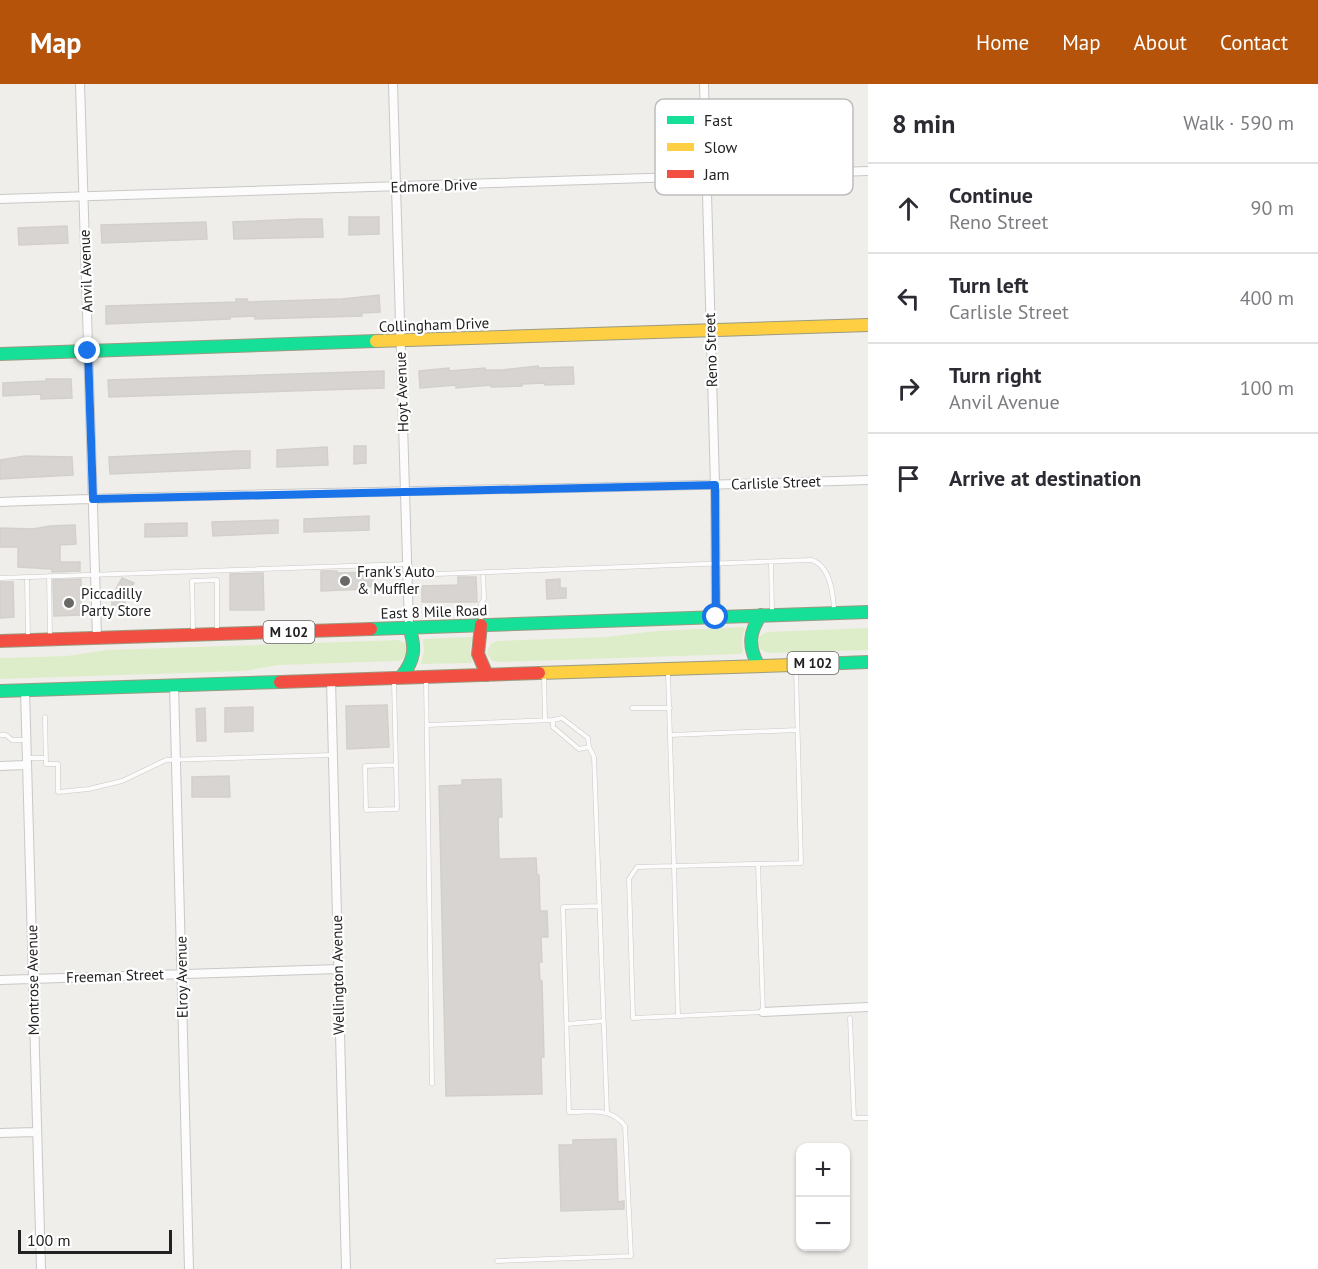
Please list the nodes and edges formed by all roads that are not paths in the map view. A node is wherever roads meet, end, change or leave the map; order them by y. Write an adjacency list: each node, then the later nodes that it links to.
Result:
1 (80, 84): 10 (street, Anvil Avenue)
2 (393, 84): 8 (street, Hoyt Avenue)
3 (704, 84): 4 (street, Reno Street)
4 (704, 99)
5 (868, 171): 6 (street, Edmore Drive)
6 (853, 172)
7 (655, 179): 8 (street, Edmore Drive)
8 (396, 187): 10 (street, Edmore Drive); 14 (street, Hoyt Avenue)
9 (706, 195): 13 (street, Reno Street)
10 (84, 197): 11 (street, Edmore Drive); 15 (street, Anvil Avenue)
11 (0, 199)
12 (868, 325): 13 (main road, Collingham Drive)
13 (710, 331): 14 (main road, Collingham Drive); 18 (street, Reno Street)
14 (401, 341): 15 (main road, Collingham Drive); 19 (street, Hoyt Avenue)
15 (88, 351): 16 (main road, Collingham Drive); 20 (street, Anvil Avenue)
16 (0, 354)
17 (868, 480): 18 (street, Carlisle Street)
18 (715, 485): 19 (street, Carlisle Street); 23 (street, Reno Street)
19 (406, 491): 20 (street, Carlisle Street); 24 (street, Hoyt Avenue)
20 (93, 499): 21 (street, Carlisle Street); 26 (street, Anvil Avenue)
21 (0, 502)
22 (771, 561): 23 (lane); 32 (lane); 33 (lane)
23 (716, 563): 25 (lane); 34 (street, Reno Street)
24 (408, 564): 26 (lane); 27 (street, Hoyt Avenue)
25 (483, 572): 27 (lane); 35 (lane)
26 (95, 575): 28 (lane); 39 (street, Anvil Avenue)
27 (408, 575): 36 (street, Hoyt Avenue)
28 (49, 576): 29 (lane); 41 (lane)
29 (27, 577): 30 (lane); 40 (lane)
30 (0, 578)
31 (868, 612): 32 (main road, East 8 Mile Road / M 102)
32 (834, 613): 33 (main road, East 8 Mile Road / M 102)
33 (767, 615): 34 (main road, East 8 Mile Road / M 102); 45 (main road)
34 (716, 617): 35 (main road, East 8 Mile Road / M 102)
35 (481, 625): 36 (main road, East 8 Mile Road / M 102); 48 (main road)
36 (410, 627): 37 (main road, East 8 Mile Road / M 102); 50 (main road)
37 (217, 634): 38 (main road, East 8 Mile Road / M 102); 38 (lane)
38 (193, 635): 39 (main road, East 8 Mile Road / M 102)
39 (97, 638): 41 (main road, East 8 Mile Road / M 102)
40 (28, 640): 41 (main road, East 8 Mile Road / M 102); 42 (main road, East 8 Mile Road / M 102)
41 (51, 640)
42 (0, 641)
43 (868, 662): 44 (main road, M 102)
44 (795, 664): 45 (main road, M 102); 61 (lane)
45 (758, 665): 46 (main road, M 102)
46 (668, 669): 47 (main road, M 102); 56 (lane)
47 (544, 673): 48 (main road, M 102); 58 (lane)
48 (487, 675): 49 (main road, M 102)
49 (426, 677): 50 (main road, M 102); 60 (lane)
50 (398, 678): 51 (main road, M 102); 70 (lane)
51 (331, 680): 52 (main road, M 102); 66 (street, Wellington Avenue)
52 (174, 685): 53 (main road, M 102); 68 (street, Elroy Avenue)
53 (25, 690): 54 (main road, M 102); 64 (street, Montrose Avenue)
54 (0, 691)
55 (632, 708): 56 (lane)
56 (670, 708): 63 (lane)
57 (45, 717): 67 (lane)
58 (545, 720): 59 (lane); 60 (lane)
59 (553, 720): 65 (lane); 65 (lane)
60 (426, 725): 85 (lane)
61 (797, 730): 63 (lane); 72 (lane)
62 (0, 735): 64 (lane)
63 (670, 735): 73 (lane)
64 (27, 740): 69 (street, Montrose Avenue)
65 (589, 747): 74 (lane)
66 (333, 755): 68 (lane); 75 (street, Wellington Avenue)
67 (45, 758): 68 (lane); 69 (lane)
68 (176, 759): 76 (street, Elroy Avenue)
69 (27, 762): 71 (street); 77 (street, Montrose Avenue)
70 (396, 765): 70 (lane)
71 (0, 766)
72 (758, 864): 73 (lane); 80 (lane)
73 (674, 866): 81 (lane); 81 (lane)
74 (600, 906): 83 (lane); 84 (lane)
75 (338, 969): 76 (street, Freeman Street); 93 (street, Wellington Avenue)
76 (182, 974): 77 (street, Freeman Street); 92 (street, Elroy Avenue)
77 (33, 979): 78 (street, Freeman Street); 88 (street, Montrose Avenue)
78 (0, 980)
79 (868, 1007): 80 (street)
80 (763, 1012): 81 (lane)
81 (678, 1016)
82 (850, 1018): 87 (lane)
83 (603, 1021): 84 (lane); 86 (lane)
84 (567, 1024): 86 (lane)
85 (432, 1084)
86 (607, 1112): 90 (lane)
87 (868, 1118)
88 (36, 1132): 89 (street); 91 (street, Montrose Avenue)
89 (0, 1133)
90 (497, 1261)
91 (41, 1269)
92 (189, 1269)
93 (346, 1269)

